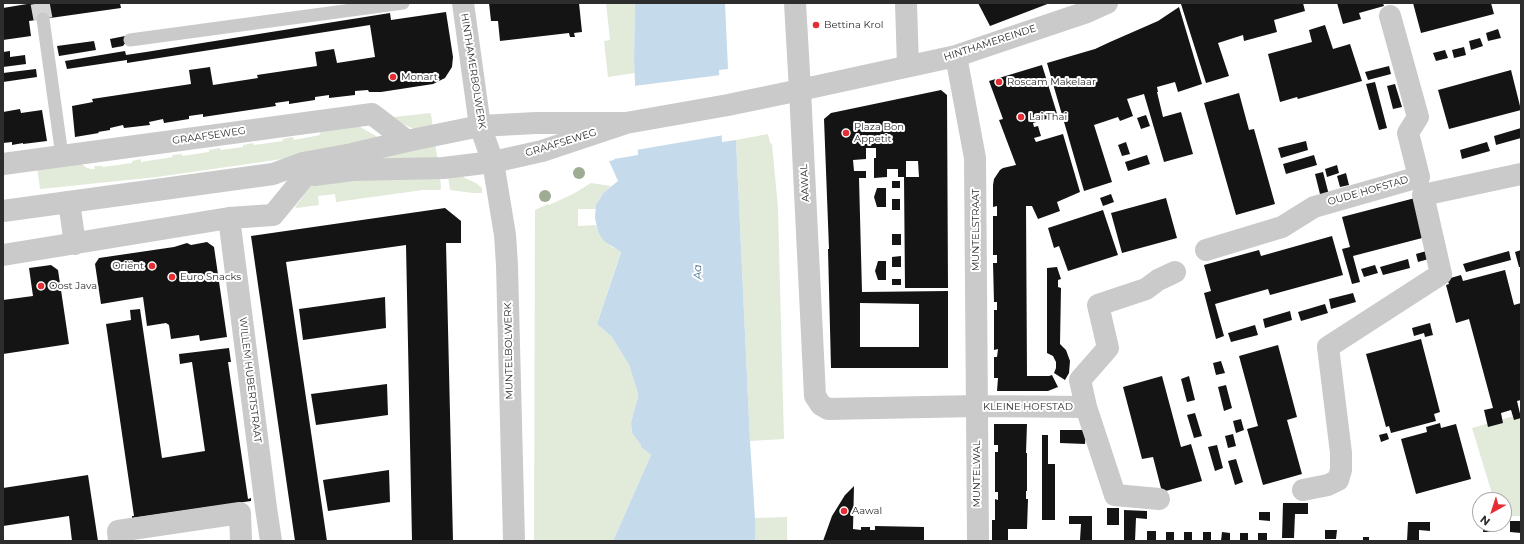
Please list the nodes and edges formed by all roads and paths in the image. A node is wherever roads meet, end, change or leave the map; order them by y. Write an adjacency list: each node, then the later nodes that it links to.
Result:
1 (403, 3): 8 (lane)
2 (463, 3): 13 (street, HINTHAMERBOLWERK)
3 (795, 3): 11 (street)
4 (906, 3): 10 (street)
5 (1107, 3): 9 (street, HINTHAMEREINDE)
6 (1390, 16): 21 (street, OUDE HOFSTAD)
7 (42, 19): 15 (lane)
8 (130, 40)
9 (956, 56): 10 (street, HINTHAMEREINDE); 29 (street, MUNTELSTRAAT)
10 (908, 66): 11 (street, HINTHAMEREINDE)
11 (800, 90): 12 (street, GRAAFSEWEG); 29 (street, AAWAL)
12 (626, 123): 13 (street, GRAAFSEWEG); 16 (street, GRAAFSEWEG)
13 (480, 126): 14 (street, GRAAFSEWEG); 16 (street, HINTHAMERBOLWERK)
14 (407, 141): 15 (street, GRAAFSEWEG); 18 (street, GRAAFSEWEG)
15 (62, 156): 17 (street, GRAAFSEWEG)
16 (493, 162): 20 (street, GRAAFSEWEG); 38 (street, MUNTELBOLWERK)
17 (3, 164)
18 (273, 174): 20 (street, GRAAFSEWEG); 22 (street, GRAAFSEWEG)
19 (1521, 174): 21 (street)
20 (305, 176): 24 (street)
21 (1421, 186): 26 (street, OUDE HOFSTAD); 31 (street)
22 (69, 202): 23 (street, GRAAFSEWEG); 25 (street)
23 (3, 211)
24 (229, 218): 25 (street); 33 (street, WILLEM HUBERTSTRAAT)
25 (75, 244): 27 (street)
26 (1206, 250)
27 (3, 255)
28 (1175, 272): 30 (street)
29 (977, 406): 30 (street, KLEINE HOFSTAD); 39 (street, MUNTELWAL)
30 (1086, 407): 32 (street, KLEINE HOFSTAD)
31 (1303, 490)
32 (1159, 499)
33 (266, 508): 34 (street); 37 (street, WILLEM HUBERTSTRAAT)
34 (240, 513): 35 (street); 36 (street)
35 (118, 536)
36 (241, 541)
37 (271, 541)
38 (514, 541)
39 (978, 541)

